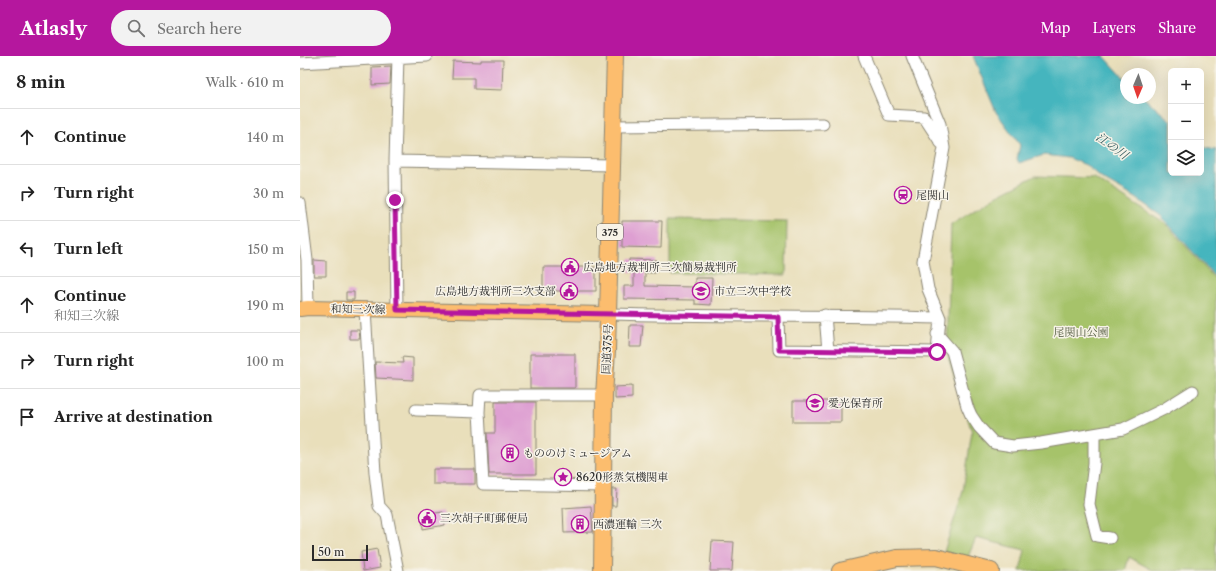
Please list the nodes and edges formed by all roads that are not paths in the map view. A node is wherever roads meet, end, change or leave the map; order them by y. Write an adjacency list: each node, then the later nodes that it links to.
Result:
1 (427, 56): 5 (street)
2 (615, 56): 8 (highway, 国道375号 / 375)
3 (864, 56): 9 (street)
4 (912, 56): 9 (street)
5 (398, 57): 6 (street); 10 (street)
6 (300, 63)
7 (823, 124): 8 (street)
8 (613, 126): 11 (highway, 国道375号 / 375)
9 (944, 148): 19 (street)
10 (395, 161): 11 (street); 15 (street)
11 (612, 165): 16 (highway, 国道375号 / 375)
12 (300, 203): 13 (street)
13 (304, 308): 14 (main road, 和知三次線)
14 (365, 310): 15 (main road, 和知三次線); 29 (street)
15 (397, 310): 16 (main road, 和知三次線)
16 (608, 314): 18 (street); 23 (highway, 国道375号 / 375)
17 (825, 315): 18 (street); 19 (street); 21 (street)
18 (778, 317): 21 (street)
19 (940, 318): 20 (street)
20 (937, 334): 21 (street); 26 (street)
21 (828, 350)
22 (1194, 391): 26 (street)
23 (604, 395): 25 (street); 27 (highway, 国道375号 / 375)
24 (416, 410): 25 (street)
25 (479, 412): 27 (street)
26 (1094, 435): 28 (street)
27 (604, 486): 30 (highway, 国道375号 / 375)
28 (1110, 538)
29 (398, 571)
30 (602, 571)
31 (840, 571): 32 (highway)
32 (992, 571)

